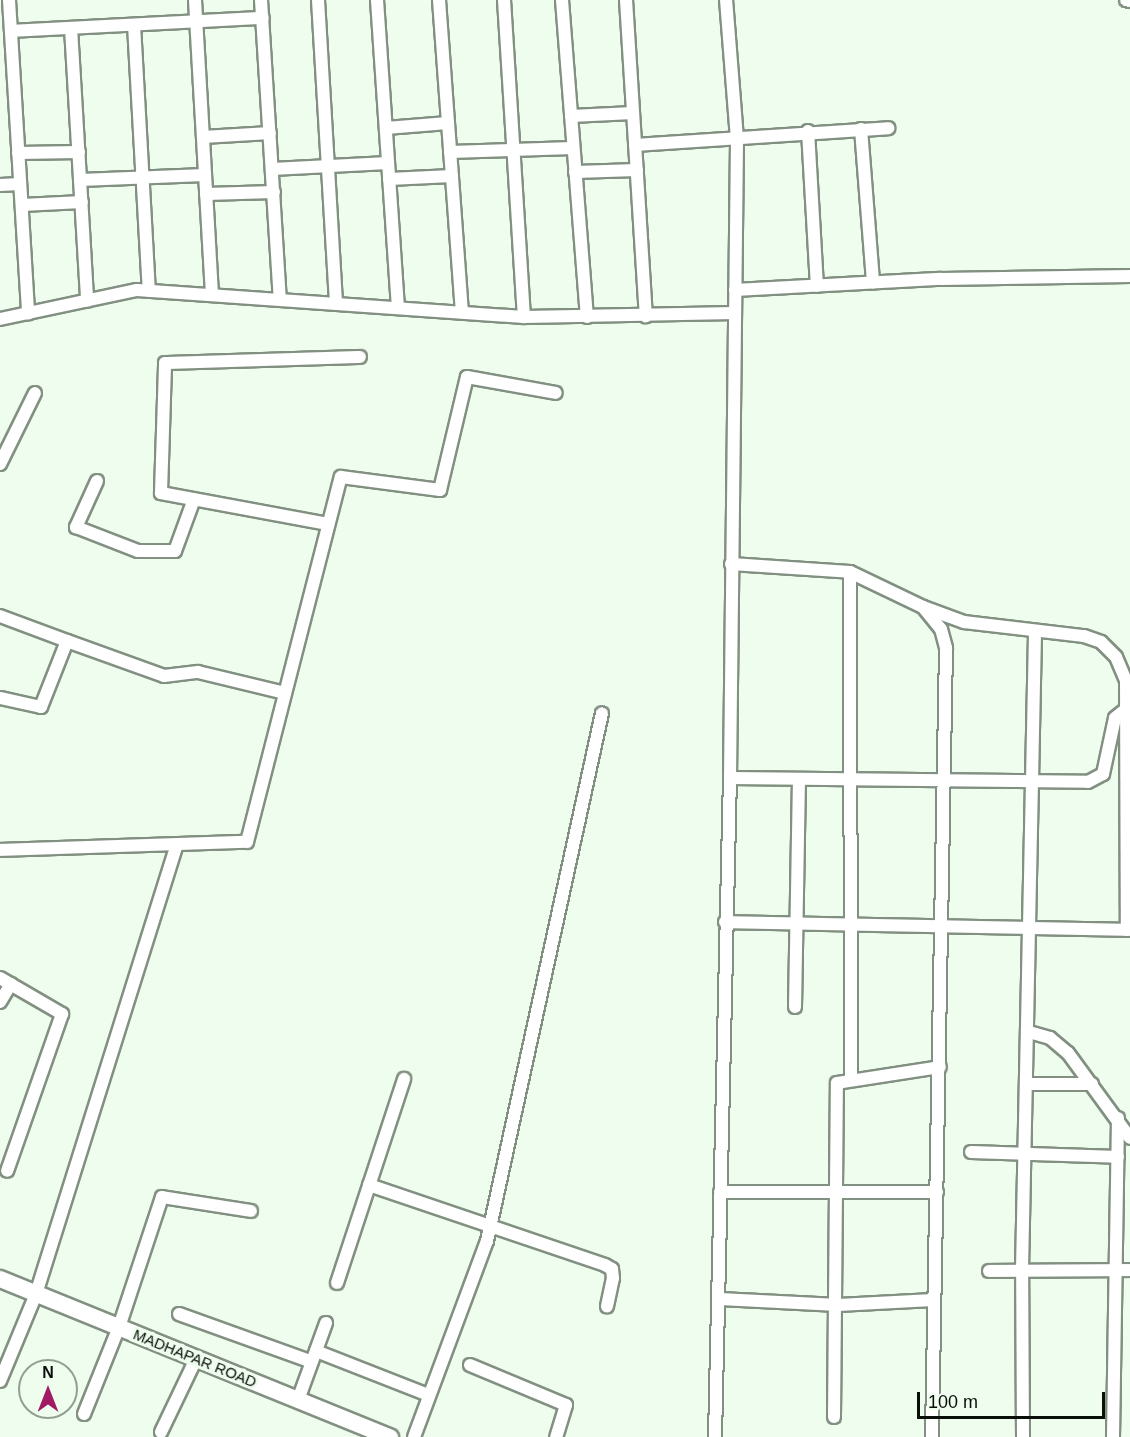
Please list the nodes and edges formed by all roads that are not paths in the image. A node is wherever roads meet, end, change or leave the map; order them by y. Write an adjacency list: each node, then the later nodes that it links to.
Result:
1 (9, 0): 15 (street)
2 (195, 0): 12 (street)
3 (261, 0): 11 (street)
4 (318, 0): 33 (street)
5 (377, 0): 20 (street)
6 (439, 0): 18 (street)
7 (504, 0): 28 (street)
8 (562, 0): 17 (street)
9 (626, 0): 16 (street)
10 (726, 0): 25 (street)
11 (263, 18): 12 (street); 23 (street)
12 (196, 21): 13 (street); 24 (street)
13 (134, 25): 14 (street); 38 (street)
14 (71, 28): 15 (street); 29 (street)
15 (11, 31): 31 (street)
16 (633, 113): 17 (street); 26 (street)
17 (571, 116): 27 (street)
18 (448, 123): 20 (street); 30 (street)
19 (888, 128): 21 (street)
20 (386, 129): 32 (street)
21 (861, 129): 22 (street); 49 (street)
22 (808, 130): 25 (street); 50 (street)
23 (270, 133): 24 (street); 34 (street)
24 (203, 137): 37 (street)
25 (737, 139): 26 (street); 51 (street)
26 (635, 145): 35 (street)
27 (573, 148): 28 (street); 36 (street)
28 (514, 150): 30 (street); 62 (street)
29 (79, 152): 31 (street); 41 (street)
30 (450, 152): 39 (street)
31 (18, 153): 42 (street)
32 (388, 163): 33 (street); 40 (street)
33 (328, 165): 34 (street); 56 (street)
34 (272, 169): 44 (street)
35 (637, 170): 36 (street); 61 (street)
36 (575, 172): 63 (street)
37 (205, 175): 38 (street); 45 (street)
38 (143, 176): 41 (street); 52 (street)
39 (452, 176): 40 (street); 58 (street)
40 (389, 179): 57 (street)
41 (80, 180): 46 (street)
42 (20, 184): 43 (street); 47 (street)
43 (0, 185)
44 (274, 192): 45 (street); 54 (street)
45 (206, 194): 53 (street)
46 (82, 202): 47 (street); 55 (street)
47 (22, 205): 59 (street)
48 (1130, 276): 49 (street)
49 (873, 284): 50 (street)
50 (817, 286): 51 (street)
51 (735, 290): 60 (street)
52 (149, 291): 53 (street); 55 (street)
53 (212, 295): 54 (street)
54 (280, 299): 56 (street)
55 (87, 301): 59 (street)
56 (336, 302): 57 (street)
57 (398, 307): 58 (street)
58 (462, 312): 62 (street)
59 (28, 313): 64 (street)
60 (735, 313): 61 (street); 72 (street)
61 (646, 316): 63 (street)
62 (524, 317): 63 (street)
63 (587, 317)
64 (0, 319)
65 (360, 357): 70 (street)
66 (35, 393): 68 (street)
67 (556, 393): 71 (street)
68 (0, 464)
69 (97, 481): 70 (street)
70 (194, 499): 71 (street)
71 (328, 525): 78 (street)
72 (731, 564): 73 (street); 82 (street)
73 (850, 572): 74 (street); 85 (street)
74 (923, 607): 76 (street); 83 (street)
75 (0, 616): 77 (street)
76 (1035, 631): 80 (street); 86 (street)
77 (67, 641): 78 (street); 79 (street)
78 (285, 693): 87 (street)
79 (0, 699)
80 (1128, 706): 86 (street); 94 (street)
81 (602, 713): 115 (street)
82 (730, 778): 84 (street); 89 (street)
83 (941, 779): 85 (street); 86 (street); 92 (street)
84 (799, 780): 85 (street); 90 (street)
85 (849, 780): 91 (street)
86 (1033, 781): 93 (street)
87 (177, 845): 88 (street); 122 (street)
88 (0, 850)
89 (725, 922): 90 (street); 112 (street)
90 (798, 925): 91 (street); 97 (street)
91 (848, 926): 92 (street); 101 (street)
92 (942, 927): 93 (street); 99 (street)
93 (1032, 928): 94 (street); 98 (street)
94 (1128, 930)
95 (5, 981): 96 (street); 109 (street)
96 (0, 1002)
97 (795, 1007)
98 (1029, 1032): 102 (street); 103 (street)
99 (940, 1067): 101 (street); 113 (street)
100 (404, 1079): 110 (street)
101 (851, 1080): 111 (street)
102 (1027, 1084): 103 (street); 107 (street)
103 (1092, 1084): 104 (street)
104 (1118, 1118): 105 (street); 108 (street)
105 (1130, 1138)
106 (971, 1152): 107 (street)
107 (1026, 1153): 108 (street); 116 (street)
108 (1118, 1156): 117 (street)
109 (7, 1171)
110 (369, 1185): 115 (street); 121 (street)
111 (837, 1191): 112 (street); 113 (street); 125 (street)
112 (720, 1192): 123 (street)
113 (937, 1192): 124 (street)
114 (251, 1211): 129 (street)
115 (491, 1224): 126 (street); 134 (street)
116 (1022, 1270): 117 (street); 119 (street); 144 (street)
117 (1116, 1270): 118 (street); 145 (street)
118 (1130, 1270)
119 (989, 1271)
120 (0, 1279): 122 (main road, MADHAPAR ROAD)
121 (337, 1283)
122 (36, 1294): 129 (main road, MADHAPAR ROAD); 133 (street)
123 (720, 1299): 125 (street); 142 (street)
124 (933, 1300): 125 (street); 143 (street)
125 (837, 1305): 137 (street)
126 (608, 1306)
127 (178, 1314): 130 (street)
128 (326, 1323): 130 (street)
129 (119, 1327): 131 (main road, MADHAPAR ROAD); 136 (street)
130 (314, 1357): 134 (street); 135 (street)
131 (196, 1359): 135 (main road, MADHAPAR ROAD); 138 (street)
132 (470, 1365): 141 (street)
133 (0, 1382)
134 (428, 1395): 140 (street)
135 (298, 1400): 139 (main road, MADHAPAR ROAD)
136 (84, 1414)
137 (834, 1417)
138 (161, 1432)
139 (390, 1437)
140 (414, 1437)
141 (556, 1437)
142 (715, 1437)
143 (932, 1437)
144 (1023, 1437)
145 (1113, 1437)

